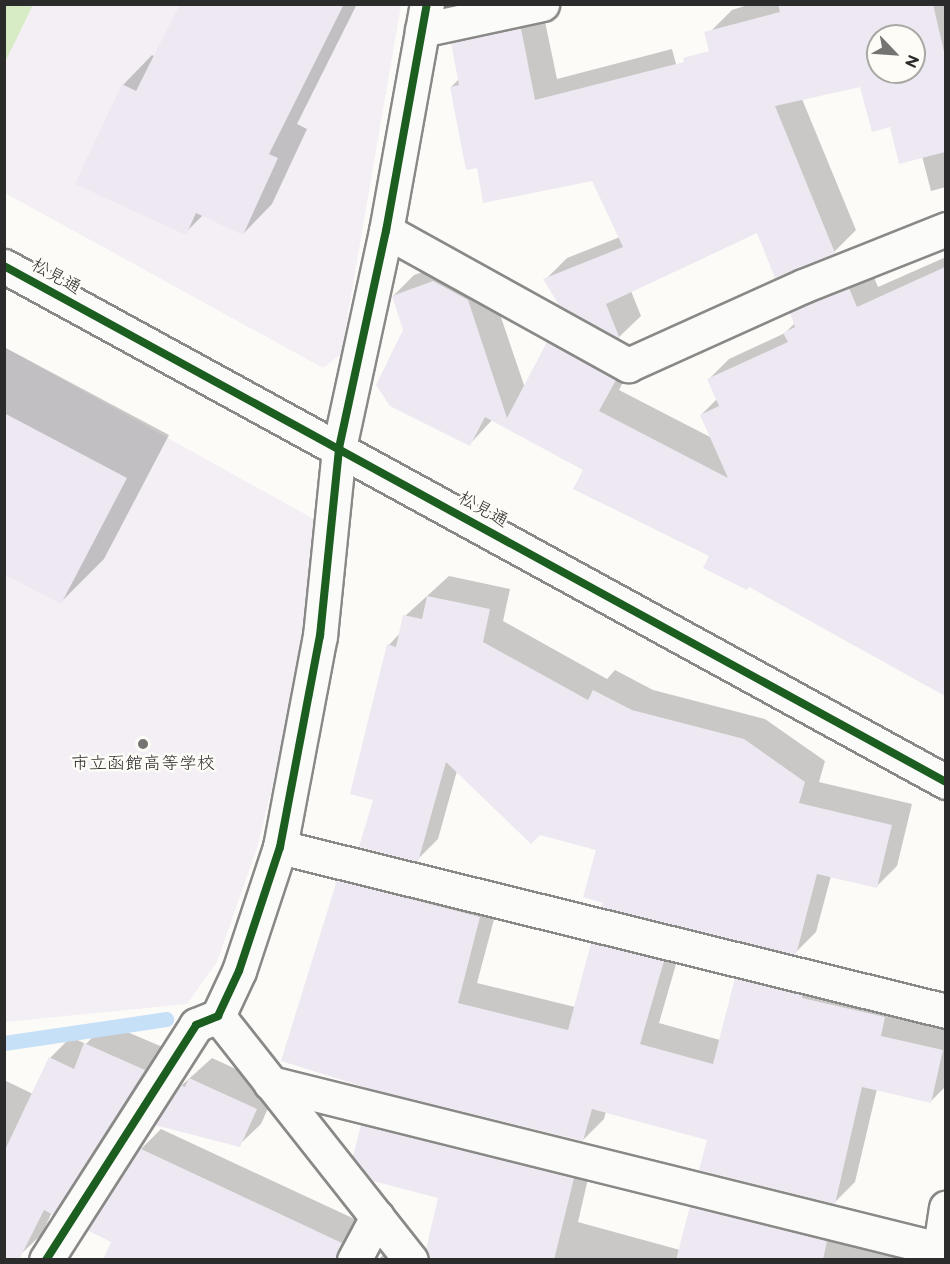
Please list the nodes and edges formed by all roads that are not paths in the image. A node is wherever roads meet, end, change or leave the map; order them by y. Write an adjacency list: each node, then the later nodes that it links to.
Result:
1 (542, 4): 2 (street)
2 (424, 17): 4 (street)
3 (945, 229): 4 (street)
4 (386, 231): 6 (street)
5 (4, 266): 6 (street, 松見通)
6 (339, 448): 7 (street, 松見通); 8 (street)
7 (945, 782)
8 (280, 847): 9 (street); 10 (street)
9 (945, 1011)
10 (218, 1016): 11 (street); 15 (street)
11 (270, 1083): 13 (street); 14 (street)
12 (945, 1208): 14 (street)
13 (376, 1217): 16 (street); 17 (street)
14 (939, 1254)
15 (46, 1260)
16 (354, 1260)
17 (411, 1260)

